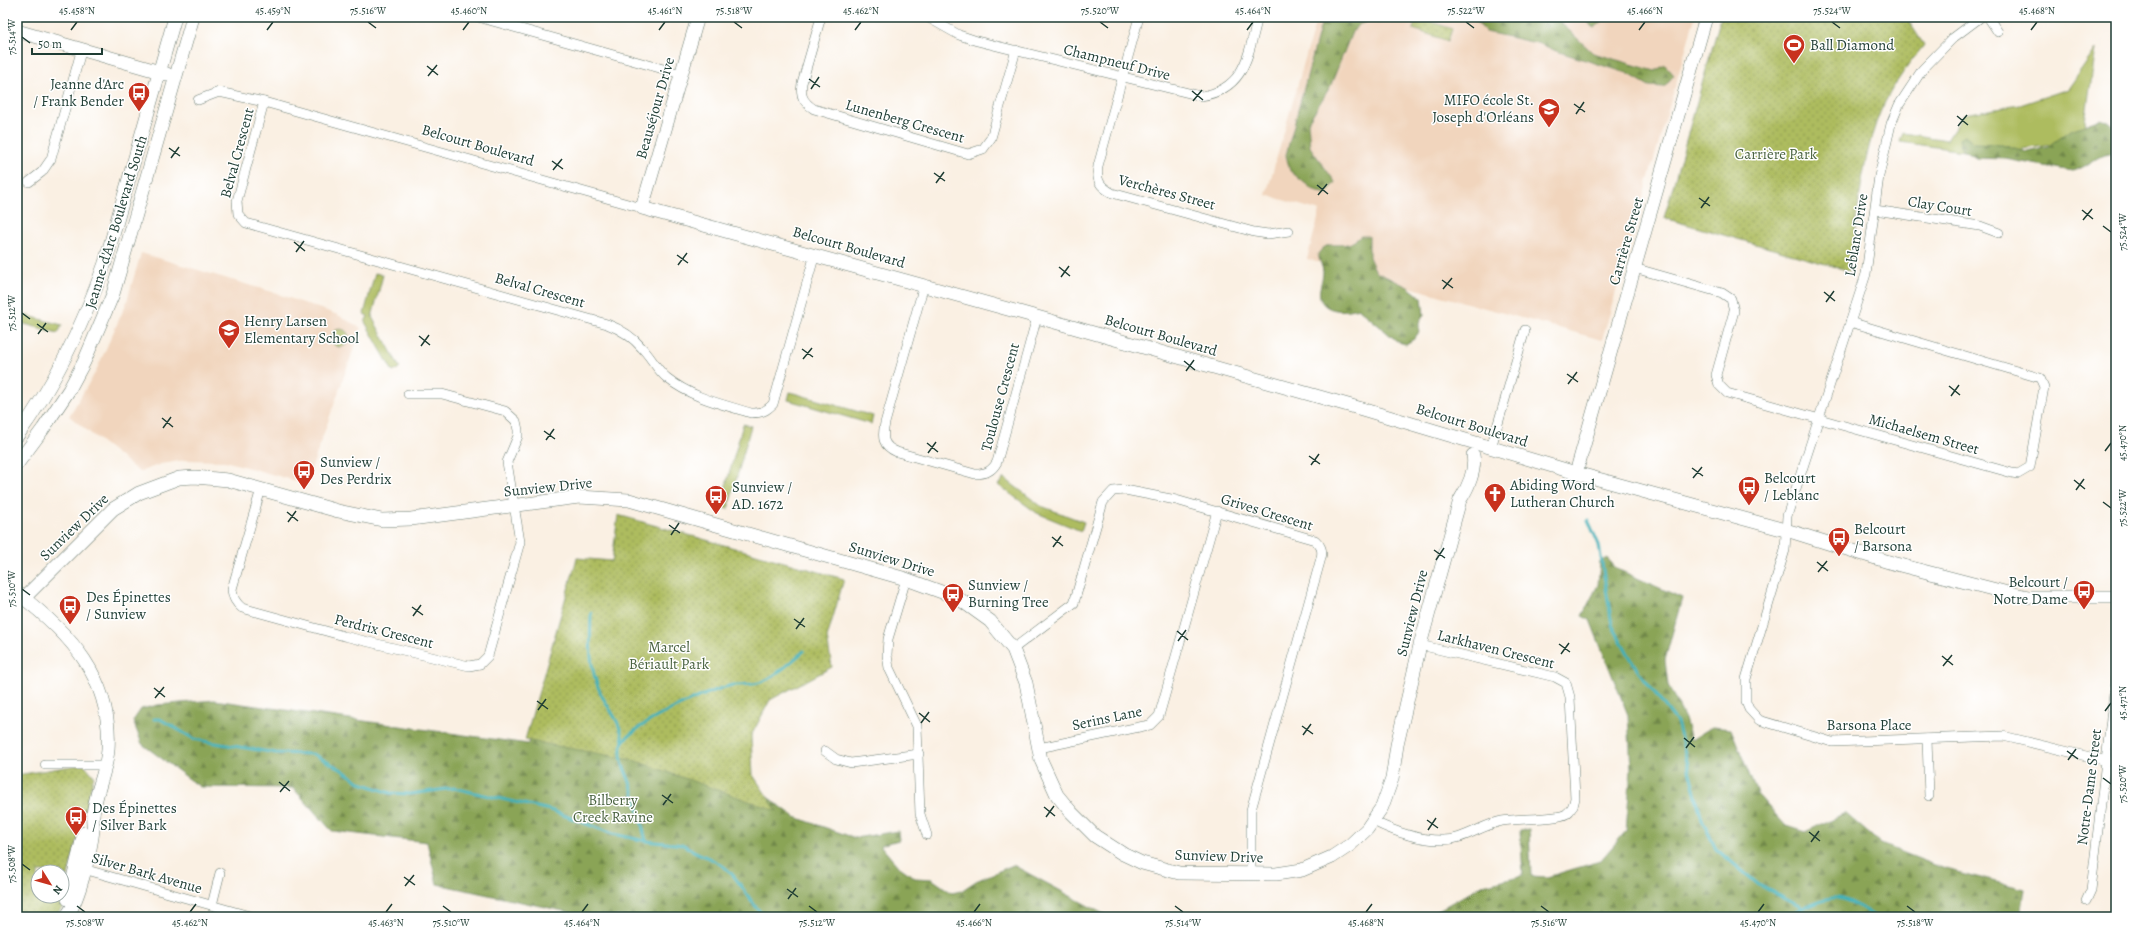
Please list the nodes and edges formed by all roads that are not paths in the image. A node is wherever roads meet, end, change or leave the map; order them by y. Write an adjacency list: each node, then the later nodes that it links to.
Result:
1 (175, 17): 17 (street, Jeanne-d'Arc Boulevard South)
2 (193, 17): 19 (street, Jeanne-d'Arc Boulevard South)
3 (478, 17): 18 (street)
4 (698, 17): 18 (street, Beauséjour Drive)
5 (821, 17): 16 (street, Lunenberg Crescent)
6 (926, 17): 12 (street, Champneuf Drive)
7 (1139, 17): 20 (street)
8 (1258, 17): 20 (street, Champneuf Drive)
9 (1706, 17): 29 (street, Carrière Street)
10 (1981, 17): 25 (street, Leblanc Drive)
11 (1988, 17): 14 (street)
12 (943, 21): 16 (street, Champneuf Drive)
13 (17, 31): 15 (street)
14 (1998, 32)
15 (82, 48): 17 (street); 23 (street)
16 (1016, 50): 20 (street, Champneuf Drive)
17 (160, 72): 19 (street); 36 (street, Jeanne-d'Arc Boulevard South)
18 (681, 74): 24 (street, Beauséjour Drive)
19 (176, 76): 39 (street, Jeanne-d'Arc Boulevard South)
20 (1122, 77): 26 (street, Verchères Street)
21 (198, 100): 22 (street, Belcourt Boulevard)
22 (264, 102): 24 (street, Belcourt Boulevard); 28 (street, Belval Crescent)
23 (29, 182)
24 (642, 208): 28 (street, Belcourt Boulevard)
25 (1874, 210): 27 (street, Clay Court); 32 (street, Leblanc Drive)
26 (1289, 232)
27 (1999, 233)
28 (815, 254): 30 (street, Belcourt Boulevard)
29 (1634, 268): 35 (street, Michaelsem Street); 40 (street, Carrière Street)
30 (924, 284): 31 (street, Belcourt Boulevard); 31 (street, Toulouse Crescent)
31 (1037, 316): 38 (street, Belcourt Boulevard)
32 (1850, 322): 35 (street, Leblanc Drive); 35 (street, Michaelsem Street)
33 (1525, 330): 37 (street)
34 (408, 394): 42 (street, Perdrix Crescent)
35 (1817, 418): 44 (street, Leblanc Drive)
36 (17, 436)
37 (1491, 448): 38 (street, Belcourt Boulevard); 40 (street, Belcourt Boulevard)
38 (1475, 450): 48 (street, Sunview Drive)
39 (17, 464)
40 (1576, 473): 44 (street, Belcourt Boulevard)
41 (260, 489): 42 (street, Sunview Drive); 42 (street, Perdrix Crescent); 47 (street, Sunview Drive)
42 (514, 506): 45 (street, Sunview Drive)
43 (1217, 511): 49 (street, Grives Crescent); 52 (street, Serins Lane); 63 (street, Grives Crescent)
44 (1786, 531): 46 (street, Belcourt Boulevard); 51 (street, Barsona Place)
45 (906, 579): 49 (street, Sunview Drive); 54 (street)
46 (2116, 597)
47 (19, 599): 56 (street)
48 (1420, 645): 59 (street, Sunview Drive); 59 (street, Larkhaven Crescent)
49 (1012, 649): 52 (street, Sunview Drive)
50 (2116, 675): 55 (street, Notre-Dame Street)
51 (1927, 739): 55 (street, Barsona Place); 58 (street)
52 (1039, 748): 63 (street, Sunview Drive)
53 (825, 751): 54 (street)
54 (919, 754): 60 (street)
55 (2107, 762): 64 (street, Notre-Dame Street)
56 (105, 765): 57 (street); 61 (street)
57 (46, 766)
58 (1929, 796)
59 (1373, 821): 63 (street, Sunview Drive)
60 (927, 835)
61 (79, 868): 65 (street, Silver Bark Avenue); 66 (street)
62 (220, 873): 65 (street, Silver Bark Avenue)
63 (1251, 874)
64 (2086, 901)
65 (212, 905): 67 (street, Silver Bark Avenue)
66 (68, 915)
67 (253, 917)

